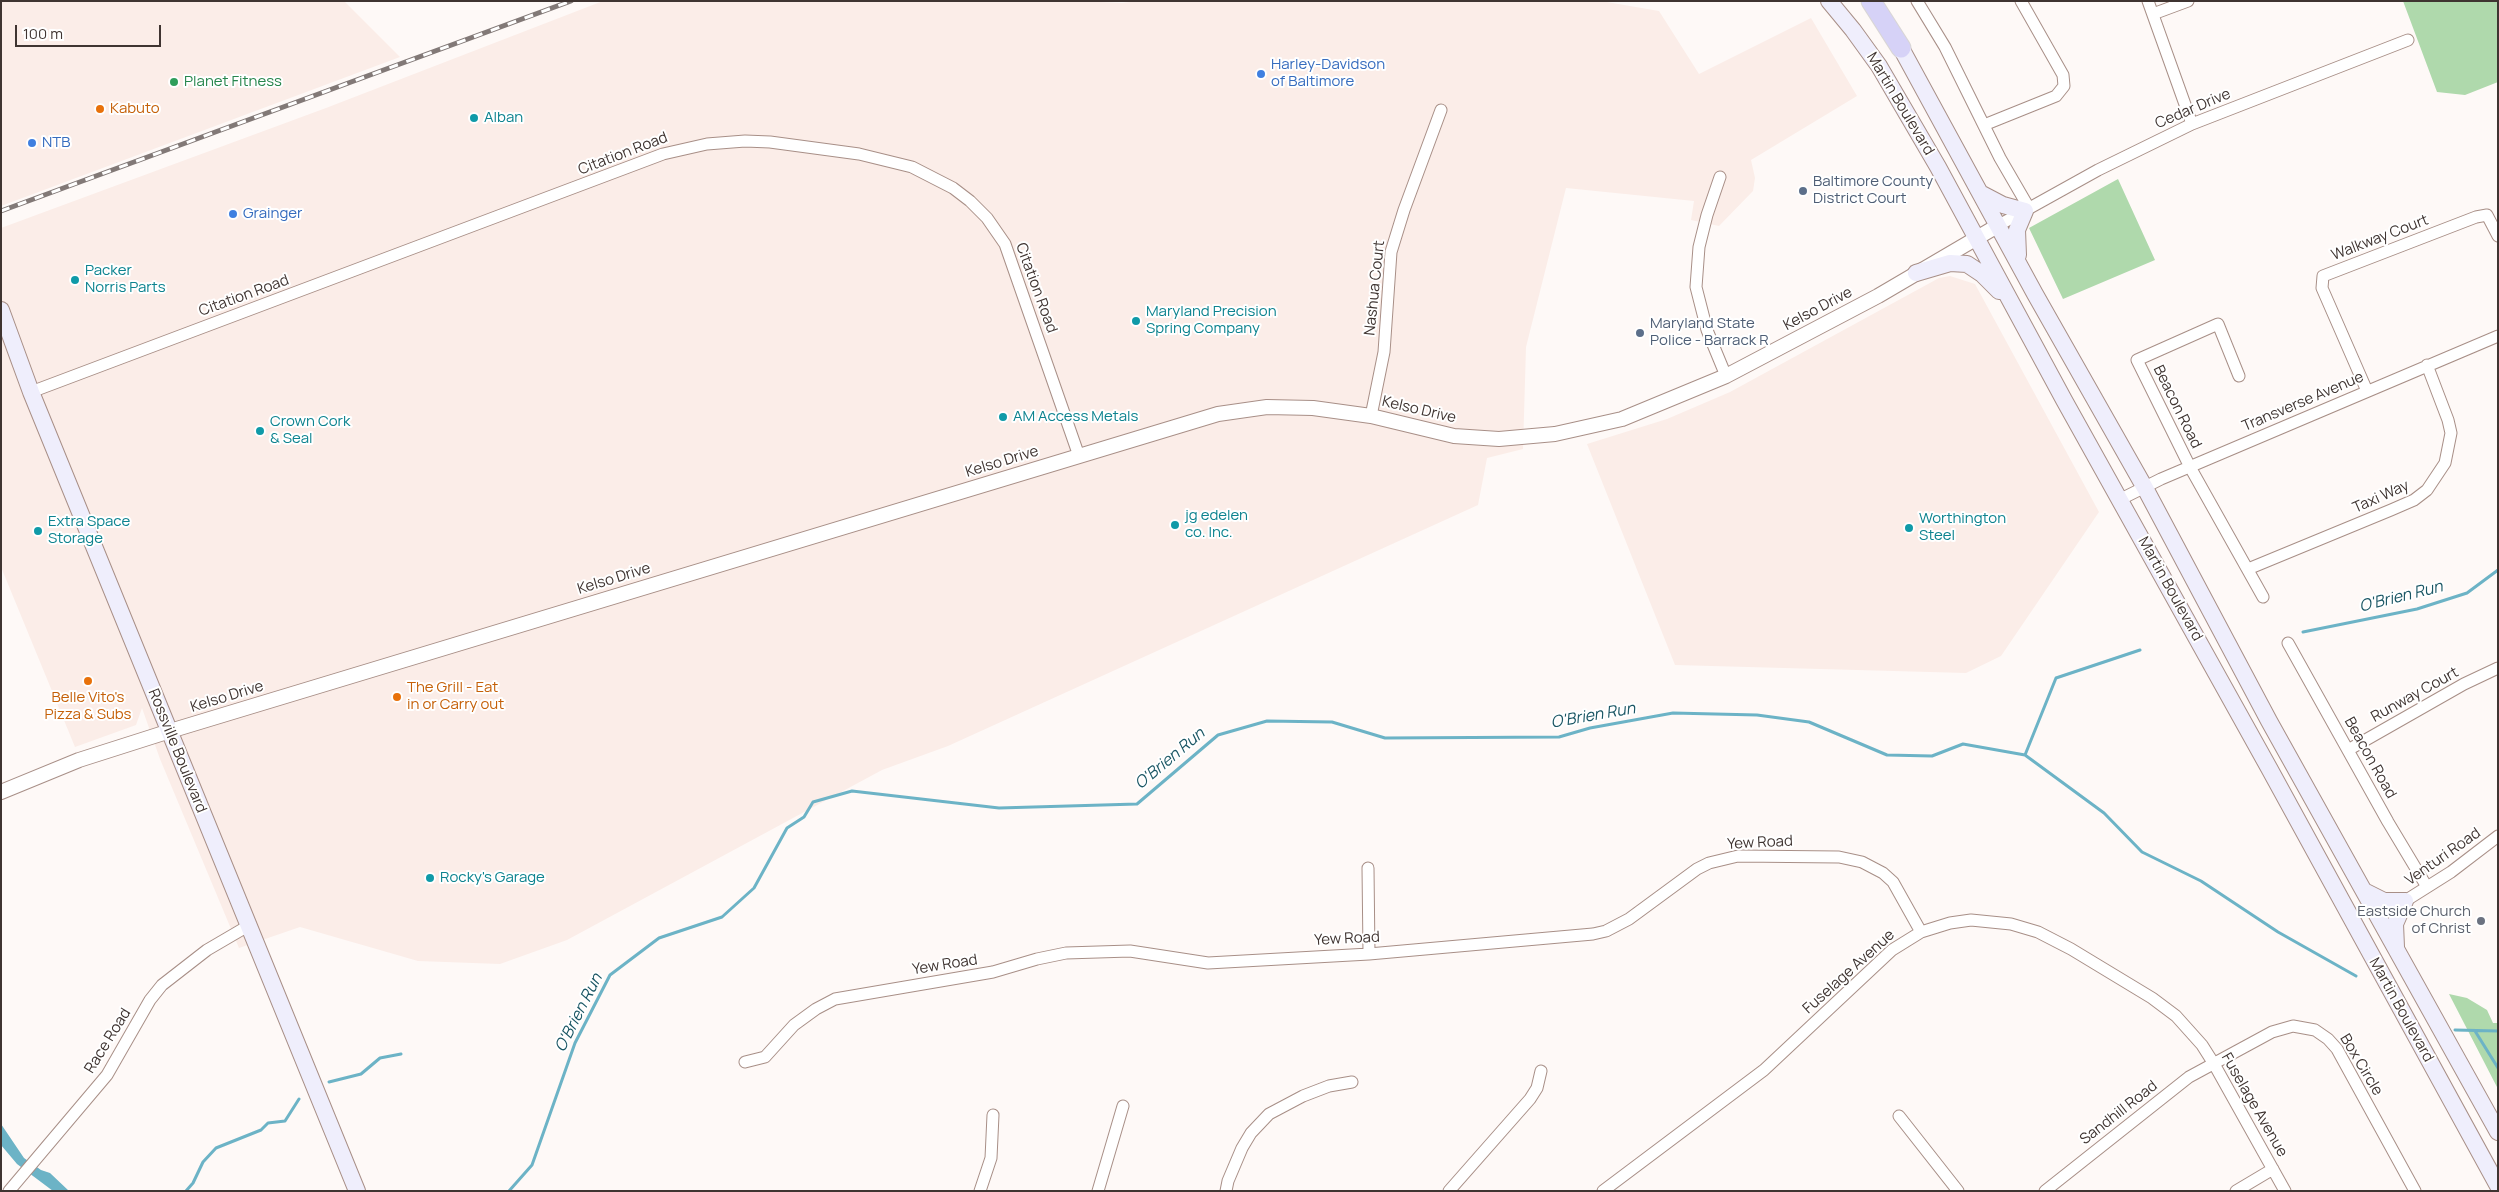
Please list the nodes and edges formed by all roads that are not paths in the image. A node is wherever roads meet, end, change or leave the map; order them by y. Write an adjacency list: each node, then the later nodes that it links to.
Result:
1 (1829, 1): 19 (main road, Martin Boulevard)
2 (1871, 1): 10 (highway)
3 (1885, 1): 10 (highway)
4 (1917, 1): 13 (street)
5 (2021, 1): 13 (street)
6 (2148, 1): 8 (street)
7 (2188, 1): 8 (street)
8 (2152, 14): 12 (street)
9 (2408, 40): 12 (street, Cedar Drive)
10 (1901, 48): 15 (main road, Martin Boulevard)
11 (1441, 110): 30 (street, Nashua Court)
12 (2192, 124): 16 (street, Cedar Drive)
13 (1984, 125): 16 (street)
14 (1720, 177): 26 (street)
15 (1982, 194): 16 (main road); 17 (main road, Martin Boulevard)
16 (2027, 209): 17 (street, Cedar Drive); 20 (main road)
17 (1999, 225): 19 (street, Kelso Drive); 20 (main road, Martin Boulevard)
18 (2498, 236): 28 (street, Walkway Court)
19 (1977, 238): 21 (street, Kelso Drive); 22 (main road, Martin Boulevard)
20 (2021, 265): 33 (main road, Martin Boulevard)
21 (1916, 273): 22 (main road); 26 (street, Kelso Drive)
22 (2012, 304): 34 (main road, Martin Boulevard)
23 (1, 310): 29 (main road, Rossville Boulevard)
24 (2498, 336): 25 (street, Transverse Avenue)
25 (2427, 365): 28 (street, Transverse Avenue); 35 (street, Taxi Way)
26 (1726, 376): 30 (street, Kelso Drive)
27 (2239, 376): 32 (street, Beacon Road)
28 (2367, 391): 32 (street, Transverse Avenue)
29 (31, 392): 31 (street, Citation Road); 39 (main road, Rossville Boulevard)
30 (1371, 416): 31 (street, Kelso Drive)
31 (1079, 456): 39 (street, Kelso Drive)
32 (2190, 467): 33 (street, Transverse Avenue); 35 (street, Beacon Road)
33 (2145, 488): 34 (street, Transverse Avenue); 45 (main road, Martin Boulevard)
34 (2121, 500): 60 (main road, Martin Boulevard)
35 (2248, 569): 36 (street, Beacon Road)
36 (2263, 597)
37 (2288, 643): 40 (street, Beacon Road)
38 (2498, 668): 40 (street, Runway Court)
39 (170, 731): 41 (street, Kelso Drive); 47 (main road, Rossville Boulevard)
40 (2348, 750): 44 (street, Beacon Road)
41 (1, 792)
42 (2498, 836): 44 (street, Venturi Road)
43 (1368, 868): 50 (street)
44 (2428, 887): 46 (street, Venturi Road)
45 (2364, 890): 46 (main road); 49 (main road, Martin Boulevard)
46 (2405, 901): 49 (main road)
47 (248, 926): 61 (street, Race Road); 62 (main road, Rossville Boulevard)
48 (1921, 932): 50 (street, Yew Road); 52 (street, Fuselage Avenue); 67 (street, Fuselage Avenue)
49 (2397, 951): 58 (main road, Martin Boulevard)
50 (1370, 954): 51 (street, Yew Road)
51 (745, 1062)
52 (2214, 1064): 59 (street, Fuselage Avenue); 69 (street, Sandhill Road); 72 (street, Box Circle)
53 (1541, 1071): 66 (street)
54 (1352, 1082): 65 (street)
55 (1123, 1106): 64 (street)
56 (993, 1115): 63 (street)
57 (1899, 1116): 68 (street)
58 (2498, 1132)
59 (2273, 1169): 70 (street); 71 (street, Fuselage Avenue)
60 (2498, 1186)
61 (9, 1191)
62 (357, 1191)
63 (980, 1191)
64 (1098, 1191)
65 (1226, 1191)
66 (1449, 1191)
67 (1603, 1191)
68 (1958, 1191)
69 (2045, 1191)
70 (2236, 1191)
71 (2285, 1191)
72 (2415, 1191)

